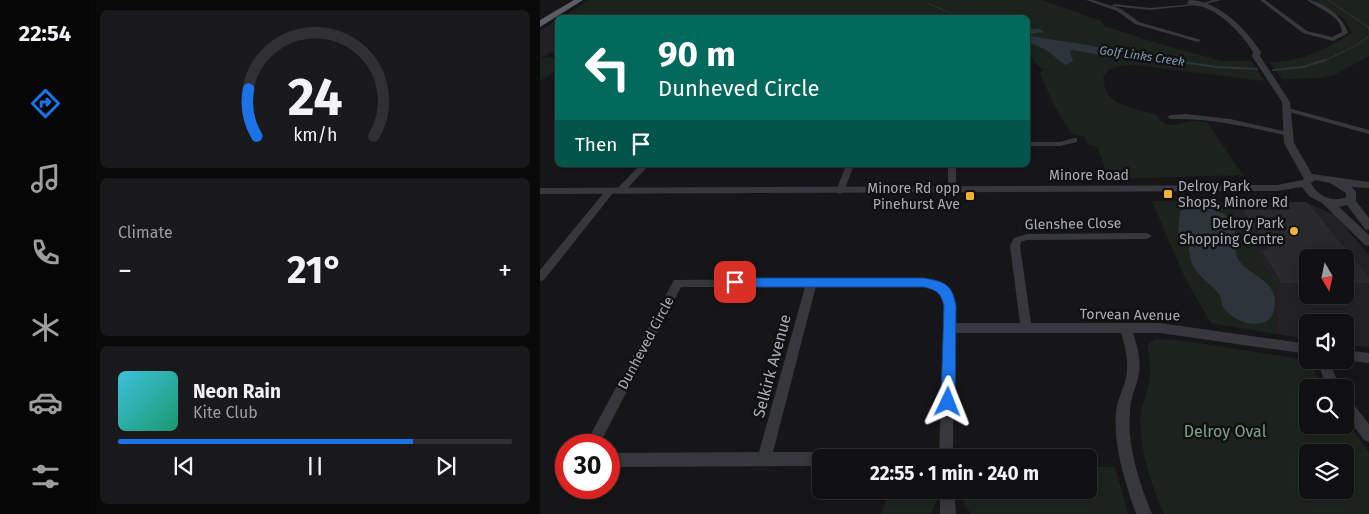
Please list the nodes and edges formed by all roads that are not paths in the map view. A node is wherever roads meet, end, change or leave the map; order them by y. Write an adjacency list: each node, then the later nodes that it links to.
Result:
1 (579, 0): 10 (highway)
2 (1088, 0): 9 (street)
3 (1097, 0): 8 (street)
4 (1219, 0): 7 (street)
5 (1262, 0): 6 (street)
6 (1309, 0)
7 (1195, 2): 8 (street); 12 (street)
8 (1126, 8): 9 (street)
9 (1119, 10): 11 (street)
10 (540, 24)
11 (1198, 40)
12 (1288, 110): 14 (street); 15 (street)
13 (1171, 117): 15 (street)
14 (1369, 132)
15 (1288, 134): 18 (street)
16 (1074, 140): 17 (street)
17 (1030, 144)
18 (1297, 155): 22 (street); 23 (street)
19 (643, 167): 29 (street)
20 (849, 167): 30 (street)
21 (952, 167): 27 (street)
22 (1326, 178): 23 (street, Minore Road); 24 (street)
23 (1307, 181): 26 (street, Minore Road); 32 (street)
24 (1338, 182): 25 (street); 33 (street)
25 (1369, 185)
26 (1277, 188): 27 (street, Minore Road); 32 (street, Minore Road)
27 (952, 190): 30 (street, Minore Road)
28 (540, 191): 29 (street, Minore Road)
29 (615, 191): 30 (street, Minore Road); 39 (street)
30 (840, 191)
31 (1369, 192): 33 (street)
32 (1320, 198): 33 (street, Minore Road); 37 (street)
33 (1351, 198): 34 (street)
34 (1369, 226)
35 (1130, 236): 36 (street, Glenshee Close); 38 (street, Glenshee Close); 42 (street, Glenshee Close)
36 (1147, 236)
37 (1369, 242)
38 (1134, 246)
39 (540, 277)
40 (812, 282): 41 (street, Dunheved Circle); 48 (street, Dunheved Circle); 51 (street, Selkirk Avenue)
41 (950, 328): 42 (street, Torvean Avenue); 50 (street, Dunheved Circle)
42 (1026, 328): 43 (street, Torvean Avenue)
43 (1126, 329): 44 (street, Torvean Avenue); 56 (street)
44 (1299, 348)
45 (1354, 356): 46 (street)
46 (1369, 358)
47 (1354, 416): 49 (street)
48 (598, 434)
49 (1369, 435)
50 (946, 449)
51 (764, 459): 52 (street); 53 (street)
52 (812, 459)
53 (620, 460)
54 (947, 499): 55 (street)
55 (948, 514)
56 (1144, 514)

